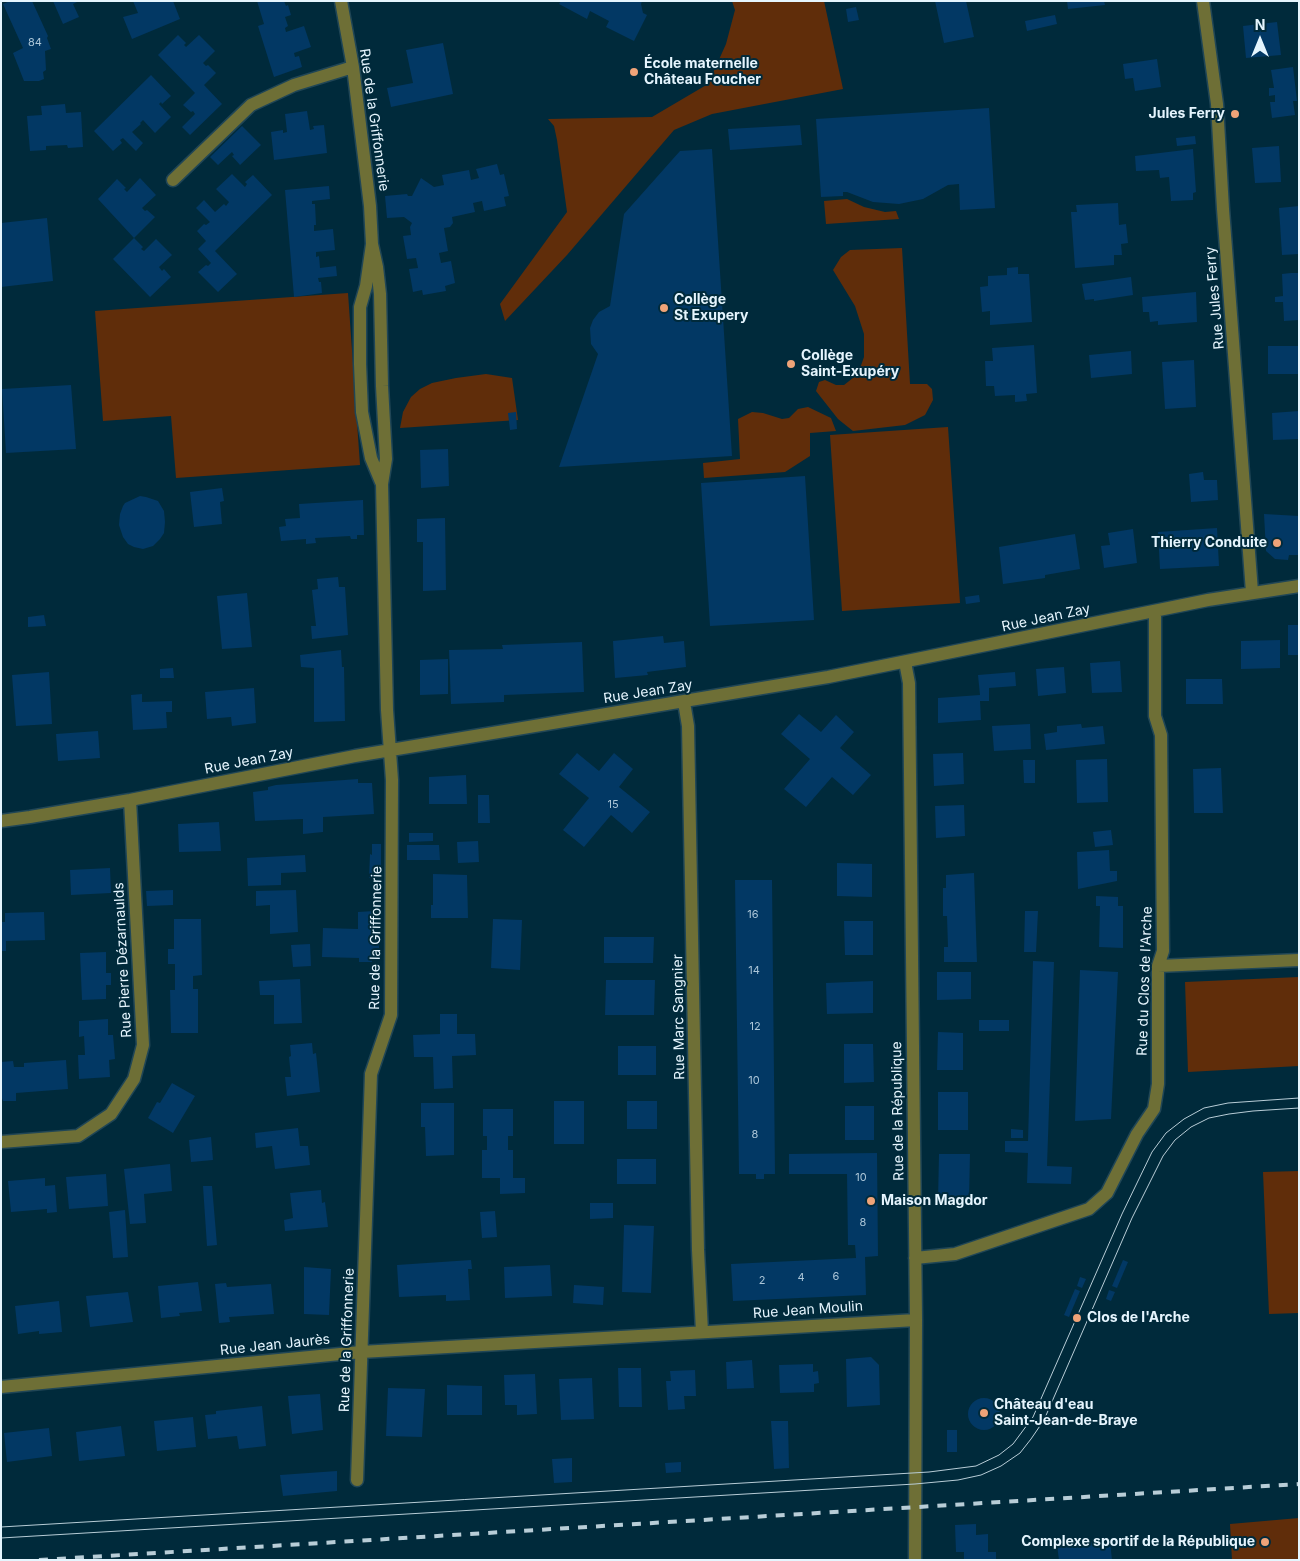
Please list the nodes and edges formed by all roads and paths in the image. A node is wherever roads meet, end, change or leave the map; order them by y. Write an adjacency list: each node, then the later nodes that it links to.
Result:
1 (341, 1): 3 (street, Rue de la Griffonnerie)
2 (1203, 1): 8 (street, Rue Jules Ferry)
3 (353, 67): 4 (street); 5 (street, Rue de la Griffonnerie)
4 (173, 180)
5 (372, 244): 6 (street, Rue de la Griffonnerie); 6 (street, Rue de la Griffonnerie)
6 (382, 484): 12 (street, Rue de la Griffonnerie)
7 (1299, 586): 8 (street, Rue Jean Zay)
8 (1252, 592): 9 (street, Rue Jean Zay)
9 (1155, 611): 10 (street, Rue Jean Zay); 16 (street, Rue du Clos de l'Arche)
10 (905, 662): 11 (street, Rue Jean Zay); 18 (street, Rue de la République)
11 (684, 702): 12 (street, Rue Jean Zay); 20 (street, Rue Marc Sangnier)
12 (389, 750): 13 (street, Rue Jean Zay); 21 (street, Rue de la Griffonnerie)
13 (130, 800): 14 (street, Rue Jean Zay); 17 (street, Rue Pierre Dézarnaulds)
14 (1, 821)
15 (1299, 960): 16 (street)
16 (1158, 966): 18 (street, Rue du Clos de l'Arche)
17 (1, 1142)
18 (915, 1258): 19 (street, Rue de la République)
19 (916, 1320): 20 (street, Rue Jean Moulin); 24 (street, Rue de la République)
20 (702, 1332): 21 (street, Rue Jean Jaurès)
21 (361, 1352): 22 (street, Rue Jean Jaurès); 23 (street, Rue de la Griffonnerie)
22 (1, 1387)
23 (357, 1480)
24 (915, 1560)

